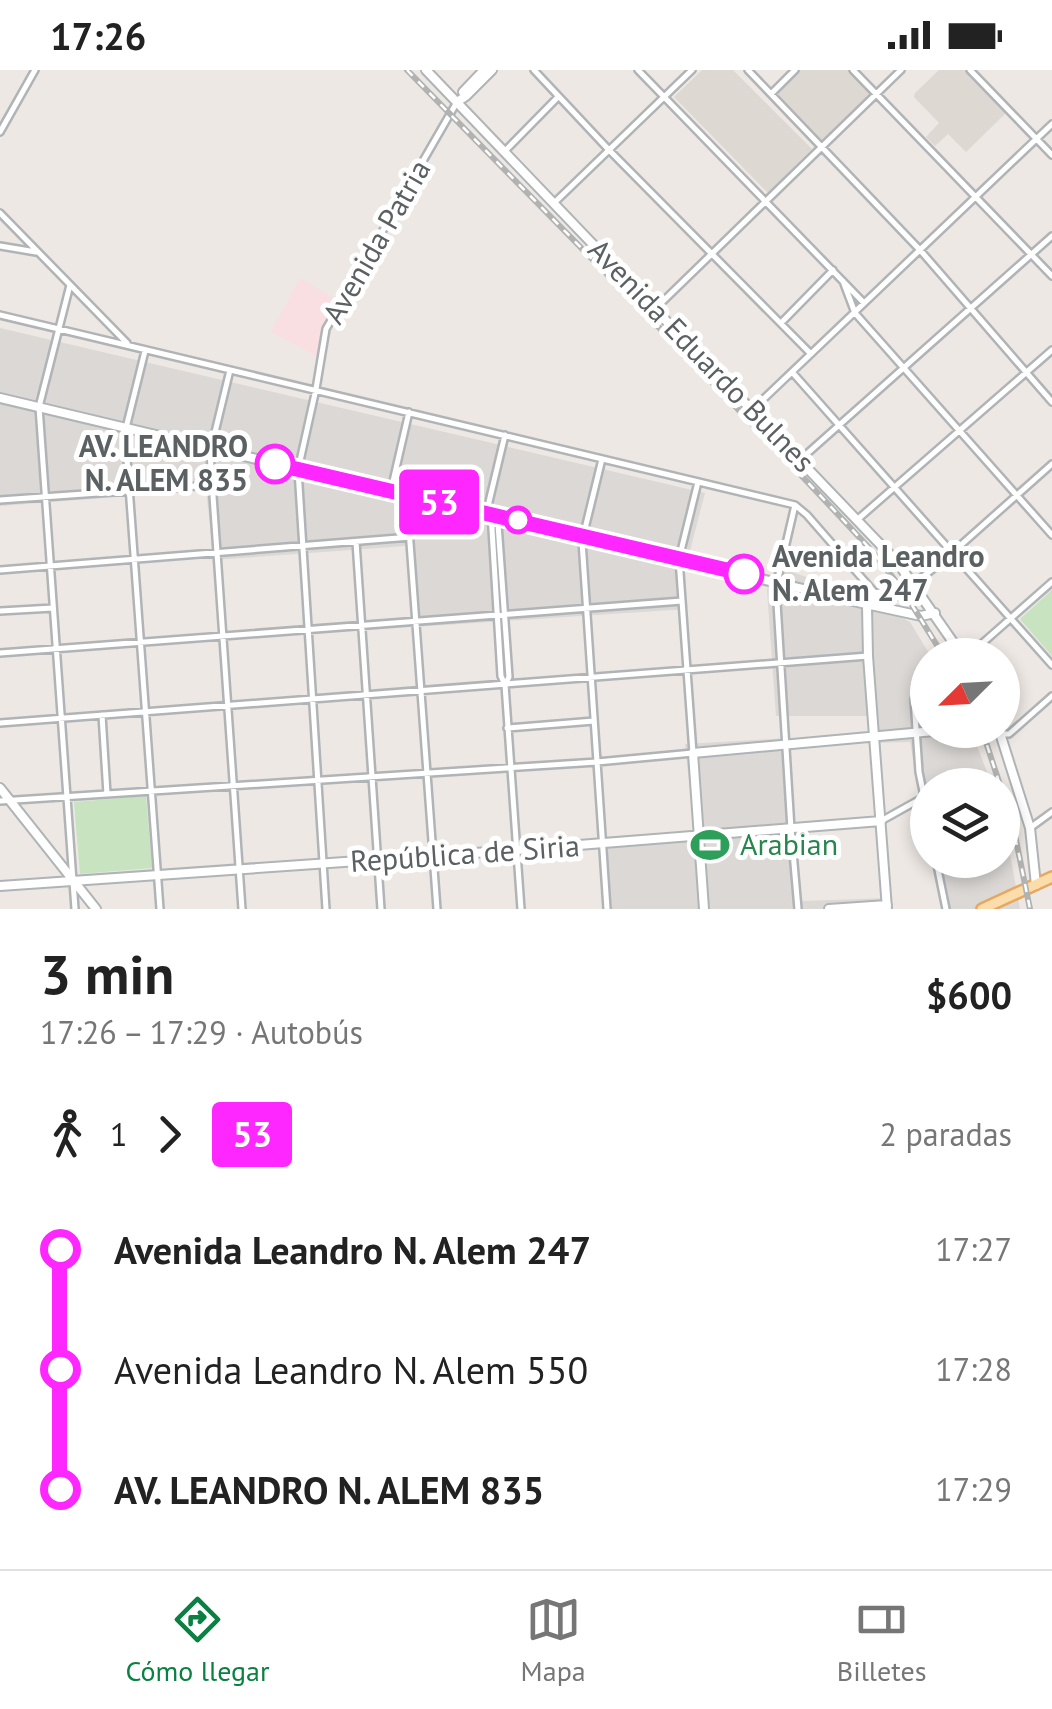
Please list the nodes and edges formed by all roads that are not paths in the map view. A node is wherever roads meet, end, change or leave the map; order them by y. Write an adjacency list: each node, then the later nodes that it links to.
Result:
1 (35, 70): 19 (street)
2 (426, 70): 17 (main road, Avenida Eduardo Bulnes)
3 (484, 70): 17 (main road, Avenida Patria)
4 (492, 70): 17 (main road, Avenida Patria)
5 (534, 70): 15 (street)
6 (638, 70): 16 (street)
7 (692, 70): 16 (street)
8 (748, 70): 13 (street)
9 (795, 70): 13 (street)
10 (853, 70): 14 (street)
11 (901, 70): 14 (street)
12 (970, 70): 20 (street)
13 (771, 94): 21 (street)
14 (876, 94): 21 (street); 25 (street)
15 (559, 96): 22 (street); 23 (street)
16 (664, 97): 22 (street); 26 (street)
17 (457, 102): 23 (main road, Avenida Eduardo Bulnes); 54 (street, Avenida Patria)
18 (1052, 124): 20 (street)
19 (0, 132)
20 (1037, 139): 24 (street); 25 (street)
21 (821, 147): 26 (street); 31 (street)
22 (609, 150): 27 (street); 33 (street)
23 (504, 152): 27 (main road, Avenida Eduardo Bulnes)
24 (1052, 155)
25 (976, 197): 31 (street); 34 (street)
26 (766, 202): 33 (street); 35 (street)
27 (554, 204): 41 (main road, Avenida Eduardo Bulnes)
28 (0, 213): 32 (street)
29 (1052, 236): 34 (street)
30 (0, 246): 32 (street)
31 (920, 250): 39 (street); 40 (street)
32 (38, 252): 38 (street)
33 (712, 253): 41 (street); 44 (street)
34 (1031, 254): 36 (street); 40 (street)
35 (833, 270): 37 (street); 44 (street)
36 (1052, 276)
37 (844, 281): 39 (street); 42 (street)
38 (70, 285): 45 (street); 46 (street)
39 (864, 303): 42 (street)
40 (971, 308): 50 (street); 53 (street)
41 (655, 309): 58 (main road, Avenida Eduardo Bulnes)
42 (854, 313): 49 (street); 50 (street)
43 (0, 316): 45 (street)
44 (780, 323): 49 (street)
45 (58, 329): 46 (street); 57 (street)
46 (128, 346): 47 (street)
47 (145, 350): 51 (street); 61 (street)
48 (1052, 350): 53 (street)
49 (812, 354): 52 (street)
50 (904, 368): 60 (street); 62 (street)
51 (230, 370): 54 (street); 64 (street)
52 (792, 372): 58 (street); 60 (street)
53 (1026, 372): 56 (street); 62 (street)
54 (316, 390): 59 (street); 68 (street, Avenida Patria)
55 (0, 398): 57 (main road)
56 (1052, 402)
57 (39, 407): 61 (main road); 76 (street)
58 (753, 409): 66 (main road, Avenida Eduardo Bulnes)
59 (410, 412): 63 (street); 72 (street)
60 (840, 425): 66 (street); 71 (street)
61 (126, 428): 64 (main road); 73 (street)
62 (959, 430): 71 (street); 75 (street)
63 (505, 435): 65 (street); 79 (street)
64 (210, 449): 68 (main road); 70 (street)
65 (602, 458): 69 (street); 82 (street)
66 (801, 459): 80 (main road, Avenida Eduardo Bulnes)
67 (1052, 464): 75 (street)
68 (298, 470): 72 (main road); 85 (street, Avenida Patria)
69 (698, 482): 78 (street); 88 (street)
70 (212, 484): 73 (street); 87 (street)
71 (895, 487): 80 (street); 86 (street)
72 (391, 490): 74 (main road)
73 (128, 491): 76 (street); 89 (street)
74 (409, 495): 79 (main road); 83 (street)
75 (1016, 495): 81 (street); 86 (street)
76 (45, 497): 77 (street); 90 (street)
77 (0, 500)
78 (794, 505): 92 (street); 95 (street)
79 (491, 513): 82 (main road); 103 (street)
80 (858, 519): 94 (main road, Avenida Eduardo Bulnes)
81 (1052, 535)
82 (582, 536): 88 (main road); 100 (street)
83 (411, 537): 84 (street); 105 (street)
84 (356, 542): 85 (street); 106 (street)
85 (303, 546): 87 (street); 107 (street, Avenida Patria)
86 (953, 552): 94 (street); 104 (street)
87 (216, 553): 89 (street); 108 (street)
88 (679, 558): 92 (main road); 97 (street)
89 (134, 560): 90 (street); 111 (street)
90 (50, 566): 91 (street); 99 (street)
91 (0, 570)
92 (776, 581): 96 (main road); 115 (street)
93 (1052, 582): 104 (street)
94 (914, 584): 95 (main road); 102 (main road, Avenida Eduardo Bulnes)
95 (877, 594): 96 (main road); 98 (main road)
96 (851, 599): 98 (main road)
97 (682, 601): 100 (street); 117 (street)
98 (868, 604): 102 (main road); 114 (main road)
99 (53, 608): 101 (street); 112 (street)
100 (586, 608): 103 (street); 118 (street)
101 (0, 611)
102 (935, 614): 109 (main road, Avenida Eduardo Bulnes)
103 (501, 616): 105 (street); 119 (street)
104 (1011, 619): 110 (street); 116 (street)
105 (418, 621): 106 (street); 120 (street)
106 (362, 626): 107 (street); 121 (street)
107 (308, 630): 108 (street); 123 (street, Avenida Patria)
108 (222, 636): 111 (street); 124 (street)
109 (953, 638)
110 (987, 638)
111 (140, 642): 112 (street); 125 (street)
112 (56, 648): 113 (street); 127 (street)
113 (0, 653)
114 (868, 656): 115 (street); 133 (main road)
115 (779, 664): 117 (street); 134 (street)
116 (1052, 665)
117 (687, 671): 118 (street); 136 (street)
118 (591, 678): 119 (street); 128 (street)
119 (505, 685): 120 (street); 131 (street)
120 (422, 691): 121 (street); 139 (street)
121 (366, 695): 123 (street); 140 (street)
122 (1052, 696): 130 (street)
123 (312, 700): 124 (street); 141 (street, Avenida Patria)
124 (227, 706): 125 (street); 142 (street)
125 (145, 712): 126 (street); 144 (street)
126 (102, 715): 127 (street); 145 (street)
127 (61, 718): 129 (street); 146 (street)
128 (594, 722): 131 (street); 137 (street)
129 (0, 723)
130 (1020, 724)
131 (508, 728): 138 (street)
132 (910, 734): 133 (main road)
133 (875, 737): 134 (main road); 150 (main road)
134 (785, 745): 136 (main road); 152 (street)
135 (1005, 748): 151 (main road)
136 (693, 753): 137 (street); 153 (main road)
137 (597, 762): 138 (street); 154 (street)
138 (510, 768): 139 (street); 155 (street)
139 (428, 773): 140 (street); 156 (street)
140 (372, 777): 141 (street); 157 (street)
141 (317, 780): 142 (street); 158 (street, Avenida Patria)
142 (233, 786): 144 (street); 159 (street)
143 (0, 788): 147 (main road)
144 (151, 791): 145 (street); 160 (street)
145 (107, 794): 146 (street)
146 (67, 797): 147 (street); 163 (street)
147 (5, 801): 163 (main road)
148 (910, 805): 150 (street, República de Siria)
149 (1052, 812): 151 (street)
150 (881, 822): 152 (main road, República de Siria); 166 (main road)
151 (1030, 828): 164 (main road)
152 (790, 829): 153 (main road, República de Siria); 177 (street)
153 (699, 836): 154 (main road, República de Siria); 176 (main road)
154 (602, 844): 155 (main road, República de Siria); 175 (street)
155 (516, 850): 156 (main road, República de Siria); 174 (street)
156 (434, 856): 157 (main road, República de Siria); 173 (street)
157 (378, 860): 158 (main road, República de Siria); 172 (street)
158 (322, 864): 159 (main road, República de Siria); 171 (street, Avenida Patria)
159 (239, 870): 160 (main road, República de Siria); 170 (street)
160 (158, 876): 163 (main road, República de Siria); 169 (street)
161 (1052, 877): 164 (main road)
162 (940, 878): 179 (street)
163 (73, 882): 165 (main road, República de Siria); 167 (street); 168 (main road)
164 (1036, 885): 180 (main road)
165 (0, 886)
166 (887, 907): 178 (main road)
167 (75, 909)
168 (96, 909)
169 (160, 909)
170 (242, 909)
171 (326, 909)
172 (381, 909)
173 (437, 909)
174 (520, 909)
175 (607, 909)
176 (704, 909)
177 (798, 909)
178 (829, 909)
179 (946, 909)
180 (982, 909)

